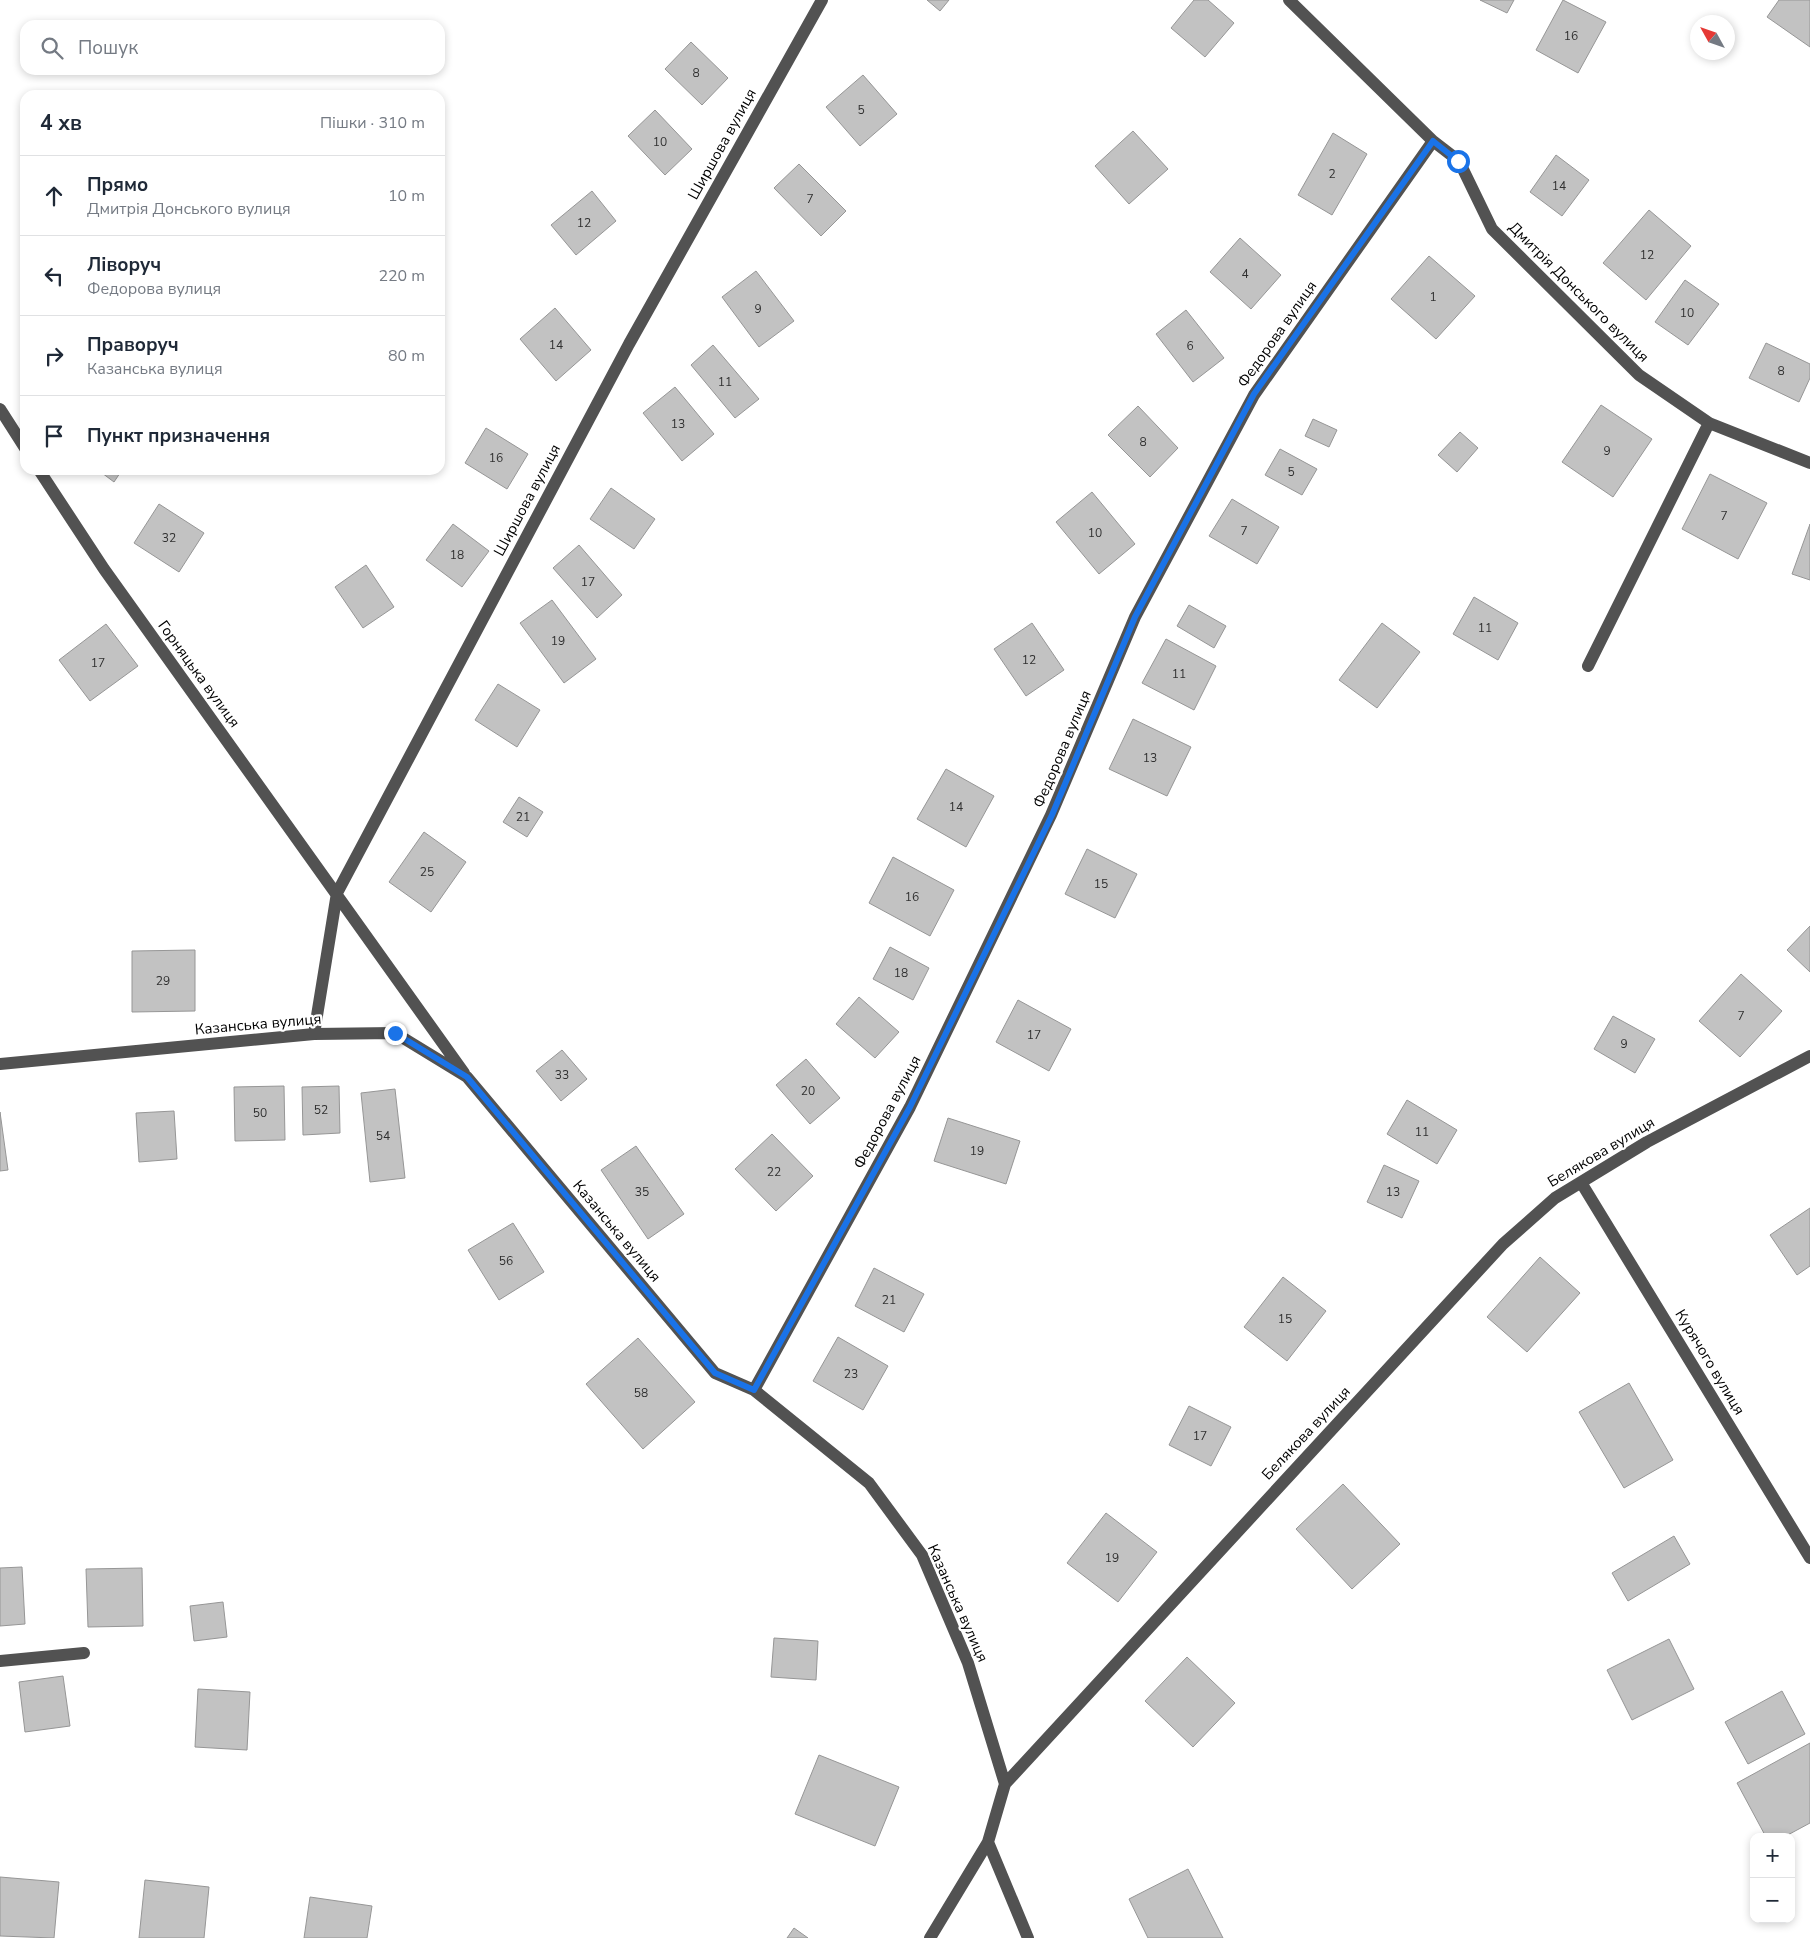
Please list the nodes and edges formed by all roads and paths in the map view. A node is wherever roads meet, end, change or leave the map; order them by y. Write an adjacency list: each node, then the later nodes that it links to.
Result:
1 (822, 0): 10 (street, Ширшова вулиця)
2 (1289, 0): 3 (street, Дмитрія Донського вулиця)
3 (1433, 141): 5 (street, Дмитрія Донського вулиця); 16 (street, Федорова вулиця)
4 (0, 409): 6 (street)
5 (1709, 423): 7 (street, Дмитрія Донського вулиця); 9 (street)
6 (20, 440)
7 (1810, 463)
8 (42, 475): 10 (street, Горняцька вулиця)
9 (1588, 666)
10 (337, 893): 11 (street, Ширшова вулиця); 14 (street, Горняцька вулиця)
11 (314, 1034): 13 (street, Казанська вулиця); 14 (street, Казанська вулиця)
12 (1810, 1056): 15 (street, Белякова вулиця)
13 (0, 1064)
14 (467, 1077): 16 (street, Казанська вулиця)
15 (1582, 1184): 17 (street, Курячого вулиця); 20 (street, Белякова вулиця)
16 (754, 1390): 20 (street, Казанська вулиця)
17 (1810, 1558)
18 (84, 1653): 19 (street)
19 (0, 1661)
20 (1005, 1784): 21 (street, Белякова вулиця)
21 (988, 1842): 22 (street, Белякова вулиця); 23 (street)
22 (930, 1938)
23 (1028, 1938)

